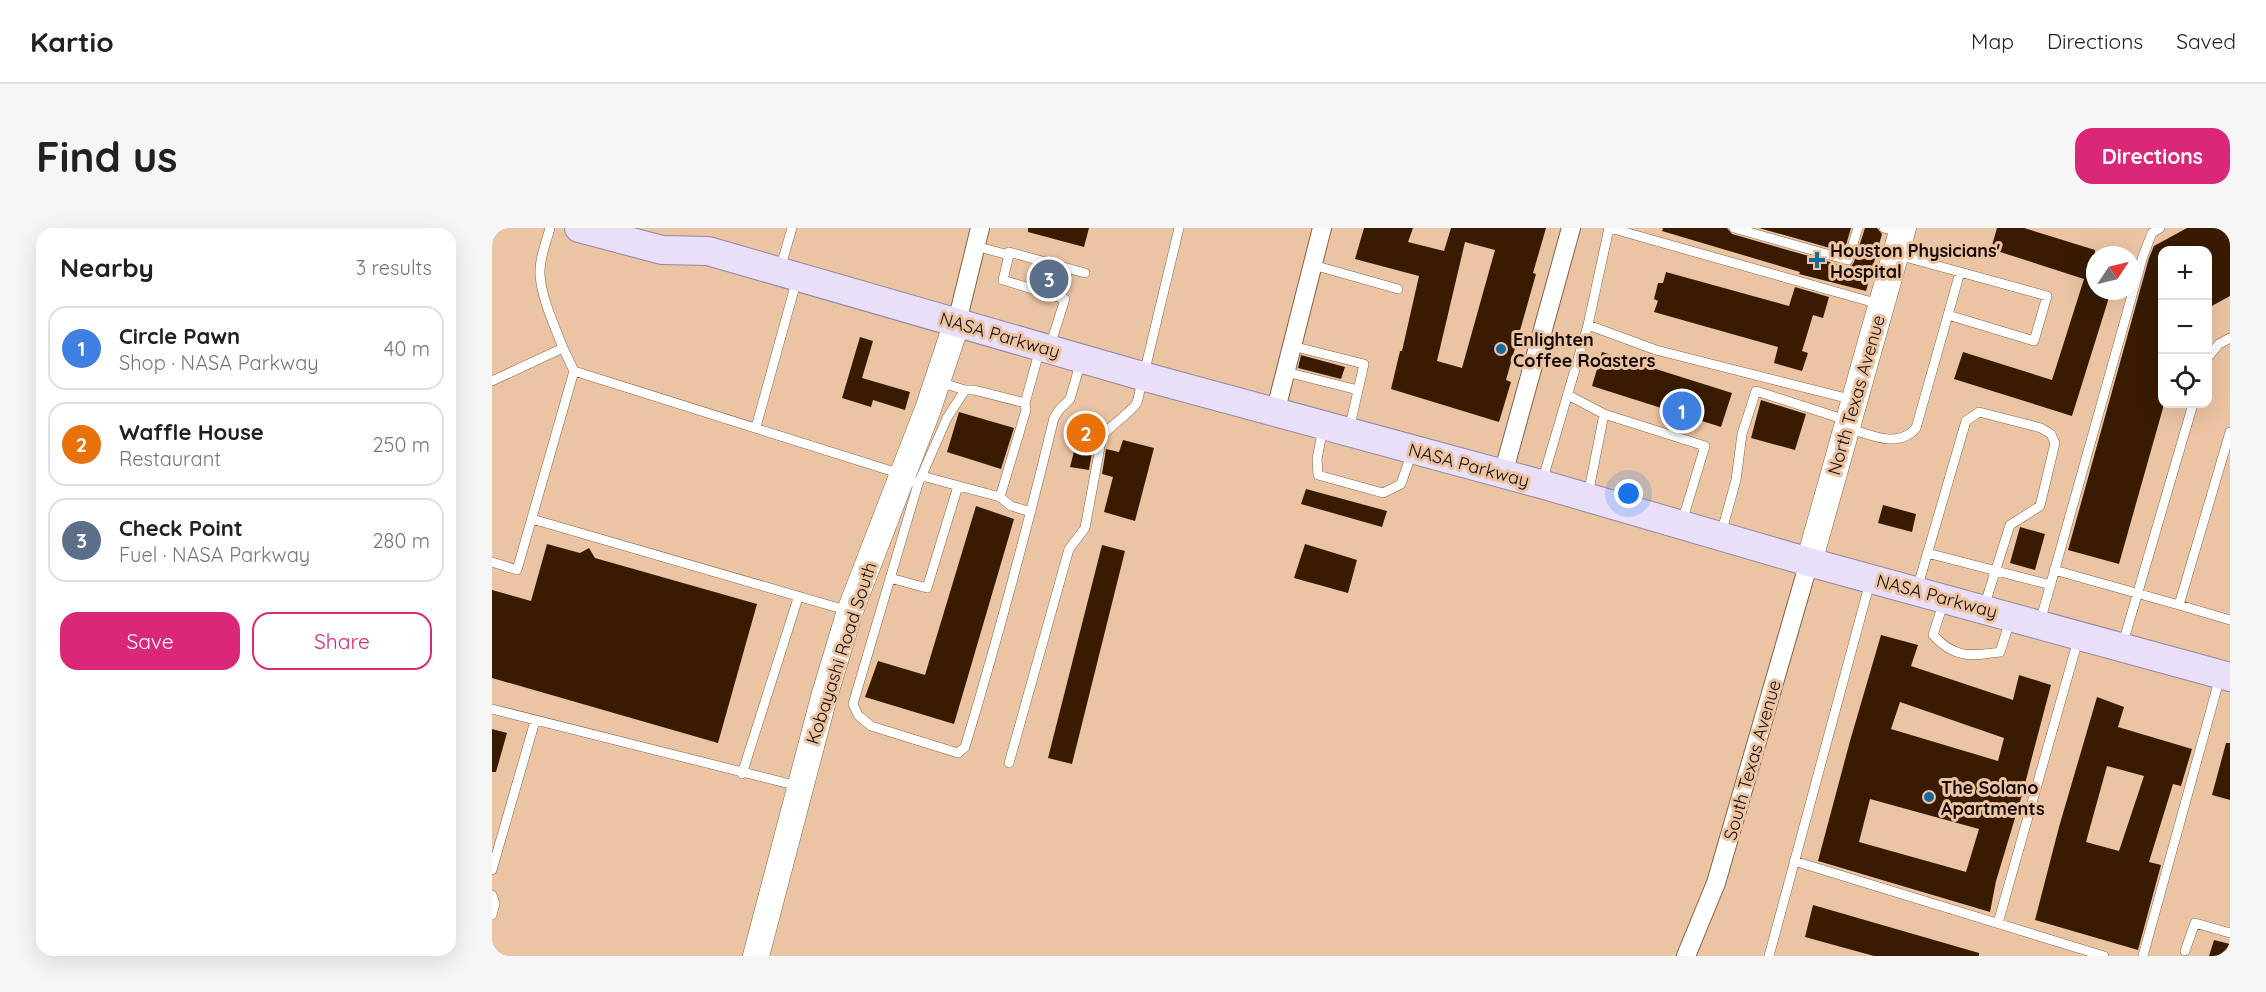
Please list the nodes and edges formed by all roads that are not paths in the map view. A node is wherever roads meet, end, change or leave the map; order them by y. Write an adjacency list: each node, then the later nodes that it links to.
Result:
1 (550, 228): 27 (lane)
2 (579, 228): 15 (main road, NASA Parkway)
3 (675, 228): 15 (main road, NASA Parkway)
4 (792, 228): 20 (lane)
5 (980, 228): 14 (street)
6 (1179, 228): 34 (lane)
7 (1571, 228): 49 (street)
8 (1609, 228): 22 (lane); 25 (lane)
9 (1734, 228): 10 (lane)
10 (1858, 228)
11 (2160, 228): 63 (lane)
12 (1897, 236): 18 (lane); 22 (street, North Texas Avenue)
13 (1320, 237): 17 (street)
14 (975, 246): 16 (lane); 24 (street)
15 (708, 251): 20 (main road, NASA Parkway)
16 (1009, 255): 19 (lane); 28 (lane)
17 (1313, 264): 21 (lane); 29 (street)
18 (1960, 272): 23 (lane); 23 (lane)
19 (1085, 273)
20 (788, 274): 24 (main road, NASA Parkway); 45 (lane)
21 (1398, 289)
22 (1882, 305): 44 (street, North Texas Avenue)
23 (1948, 315): 44 (lane)
24 (957, 322): 28 (main road, NASA Parkway); 36 (street, Kobayashi Road South)
25 (1588, 325): 39 (lane); 44 (lane)
26 (2230, 338): 30 (lane)
27 (563, 348): 32 (lane); 35 (lane)
28 (1045, 348): 31 (main road, NASA Parkway); 40 (lane)
29 (1302, 351): 33 (street); 38 (lane)
30 (2211, 354)
31 (1081, 359): 34 (main road, NASA Parkway); 55 (lane)
32 (574, 371): 45 (lane); 56 (lane)
33 (1297, 372): 38 (lane); 42 (street)
34 (1142, 376): 42 (main road, NASA Parkway); 82 (lane)
35 (492, 381)
36 (937, 381): 37 (lane); 50 (street, Kobayashi Road South)
37 (965, 390): 40 (lane); 50 (lane)
38 (1358, 390): 46 (lane)
39 (1568, 394): 43 (lane); 51 (lane)
40 (1024, 403): 53 (lane)
41 (2192, 408): 68 (lane)
42 (1275, 413): 46 (main road, NASA Parkway)
43 (1604, 414): 54 (lane); 57 (lane)
44 (1850, 416): 58 (lane); 61 (street, North Texas Avenue)
45 (756, 427): 50 (lane)
46 (1336, 429): 48 (main road, NASA Parkway); 48 (lane)
47 (2230, 432): 71 (lane)
48 (1412, 450): 49 (main road, NASA Parkway)
49 (1503, 474): 51 (main road, NASA Parkway)
50 (911, 478): 52 (lane); 64 (lane); 73 (street, Kobayashi Road South)
51 (1541, 484): 54 (main road, NASA Parkway)
52 (958, 486): 53 (lane); 64 (lane)
53 (1000, 497): 55 (lane)
54 (1587, 498): 57 (main road, NASA Parkway)
55 (1031, 512): 64 (lane)
56 (532, 519): 60 (lane); 69 (lane)
57 (1681, 525): 58 (main road, NASA Parkway)
58 (1720, 536): 61 (main road, NASA Parkway)
59 (1927, 553): 62 (lane); 62 (lane); 67 (lane)
60 (492, 562)
61 (1809, 562): 65 (main road, NASA Parkway); 93 (street, South Texas Avenue)
62 (1996, 570): 66 (lane); 72 (lane)
63 (2054, 570): 66 (lane); 68 (lane)
64 (890, 578)
65 (1871, 579): 67 (main road, NASA Parkway); 85 (lane)
66 (2051, 585): 76 (lane)
67 (1916, 591): 70 (main road, NASA Parkway)
68 (2138, 593): 71 (lane); 78 (lane)
69 (798, 598): 73 (lane); 83 (lane)
70 (1945, 599): 72 (main road, NASA Parkway); 74 (lane)
71 (2179, 606): 75 (lane)
72 (1983, 609): 74 (main road, NASA Parkway)
73 (850, 611): 84 (street, Kobayashi Road South)
74 (2011, 617): 76 (main road, NASA Parkway)
75 (2230, 620)
76 (2040, 625): 77 (main road, NASA Parkway)
77 (2080, 636): 78 (main road, NASA Parkway); 89 (lane)
78 (2122, 647): 79 (main road, NASA Parkway)
79 (2225, 676): 96 (lane)
80 (492, 709): 81 (lane)
81 (535, 721): 83 (lane); 86 (lane)
82 (1009, 763)
83 (742, 774): 84 (lane)
84 (800, 787): 92 (street, Kobayashi Road South)
85 (1794, 861): 89 (lane); 94 (lane)
86 (492, 870)
87 (492, 895): 88 (lane)
88 (492, 915)
89 (1998, 923): 95 (lane)
90 (2230, 933): 91 (lane)
91 (2185, 951)
92 (756, 956)
93 (1686, 956)
94 (1768, 956)
95 (2104, 956)
96 (2142, 956)

